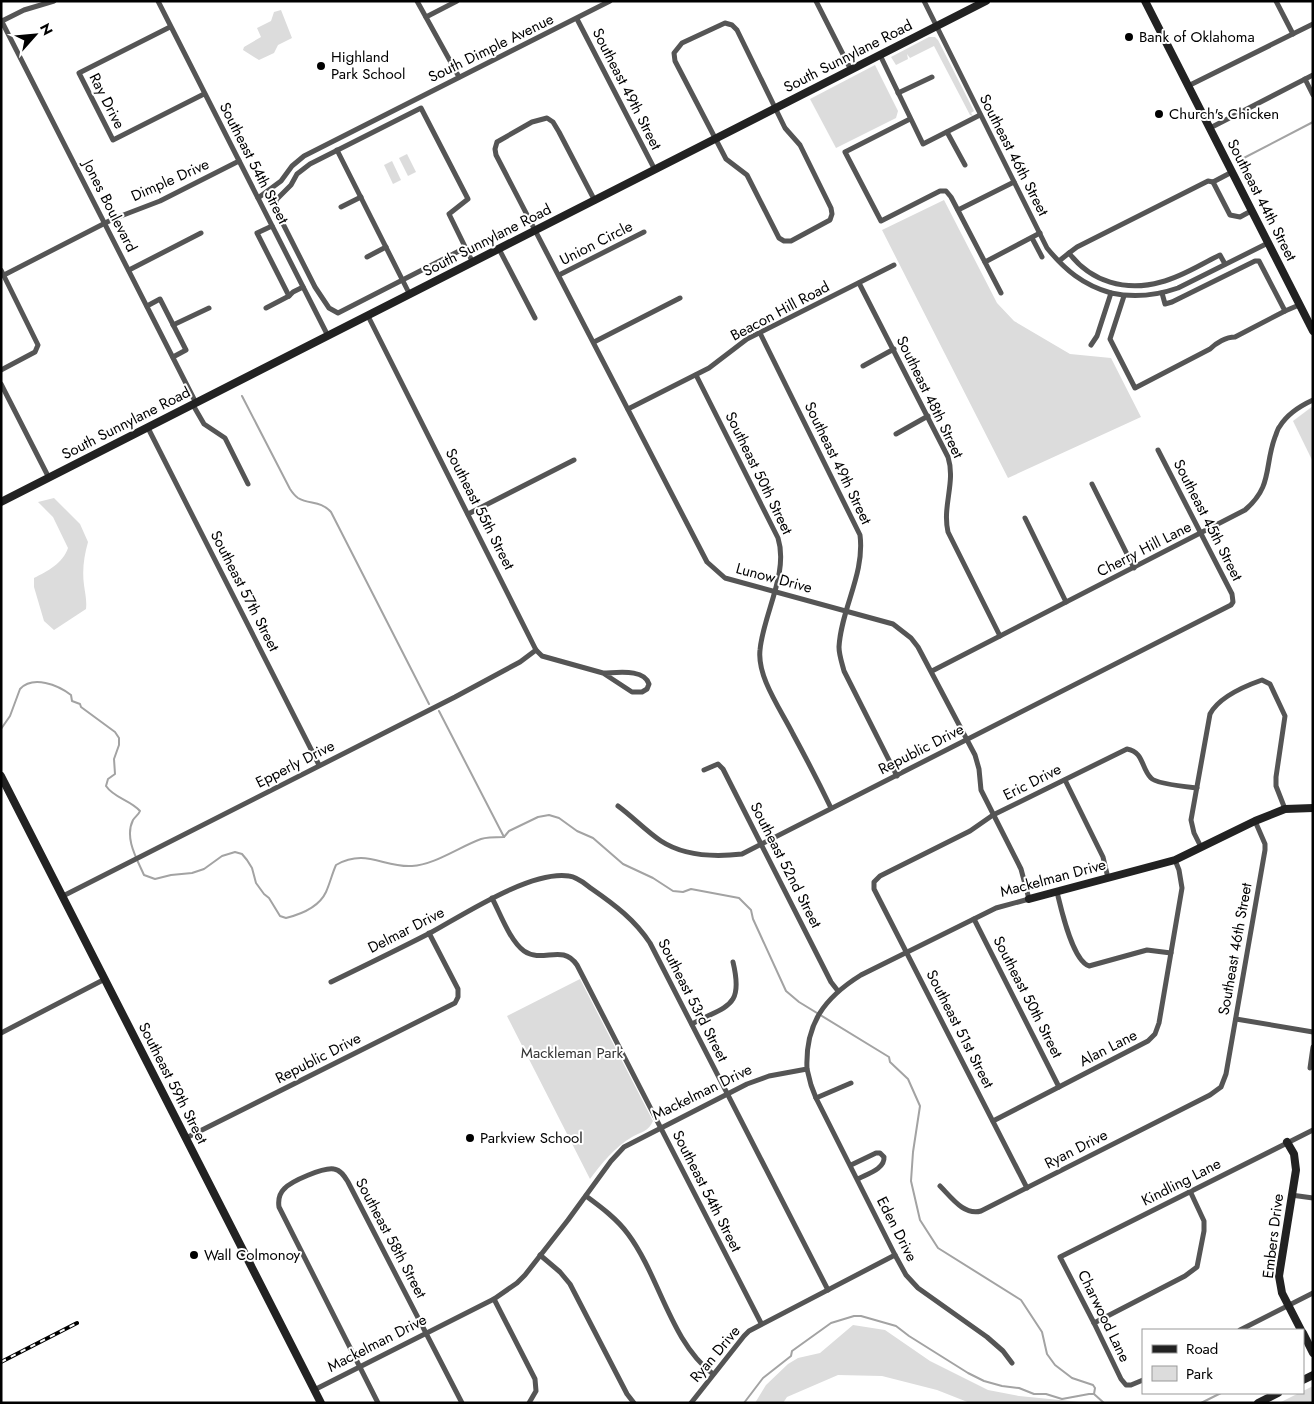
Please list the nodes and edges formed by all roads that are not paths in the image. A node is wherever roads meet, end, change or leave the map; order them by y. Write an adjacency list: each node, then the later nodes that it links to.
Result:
1 (54, 1): 13 (street)
2 (158, 1): 16 (street, Southeast 54th Street)
3 (417, 1): 11 (street)
4 (457, 1): 11 (street)
5 (610, 1): 12 (street, South Dimple Avenue)
6 (816, 1): 19 (street)
7 (924, 1): 15 (street, Southeast 46th Street)
8 (986, 1): 15 (main road, South Sunnylane Road)
9 (1145, 1): 24 (main road, Southeast 44th Street)
10 (1276, 1): 17 (street)
11 (426, 17): 22 (street)
12 (577, 19): 22 (street, South Dimple Avenue); 37 (street, Southeast 49th Street)
13 (2, 21): 47 (street, Jones Boulevard)
14 (1313, 24): 17 (street)
15 (936, 26): 18 (main road, South Sunnylane Road); 29 (street, Southeast 46th Street)
16 (170, 27): 26 (street, Southeast 54th Street); 26 (street, Ray Drive)
17 (1293, 34): 24 (street)
18 (880, 55): 19 (main road, South Sunnylane Road); 25 (street)
19 (851, 70): 28 (main road, South Sunnylane Road)
20 (1313, 75): 23 (street)
21 (932, 76): 25 (street)
22 (459, 77): 42 (street, South Dimple Avenue)
23 (1305, 80): 27 (street); 31 (street)
24 (1188, 86): 31 (main road, Southeast 44th Street)
25 (898, 93): 30 (street)
26 (204, 94): 35 (street, Southeast 54th Street)
27 (1313, 95)
28 (776, 108): 33 (main road, South Sunnylane Road); 33 (street); 33 (street)
29 (980, 115): 32 (street); 39 (street, Southeast 46th Street)
30 (910, 119): 32 (street); 45 (street)
31 (1210, 128): 38 (main road, Southeast 44th Street)
32 (948, 132): 36 (street)
33 (716, 139): 37 (main road, South Sunnylane Road)
34 (337, 150): 41 (street); 49 (street); 58 (street)
35 (239, 161): 42 (street, Southeast 54th Street); 47 (street, Dimple Drive)
36 (965, 165)
37 (655, 170): 43 (main road, South Sunnylane Road)
38 (1232, 172): 40 (street); 46 (main road, Southeast 44th Street)
39 (1014, 182): 45 (street); 53 (street, Southeast 46th Street)
40 (1213, 182): 46 (street); 60 (street)
41 (361, 197): 44 (street); 57 (street)
42 (258, 198): 48 (street, Southeast 54th Street)
43 (594, 201): 50 (main road, South Sunnylane Road); 50 (street, Lunow Drive)
44 (341, 207)
45 (958, 210): 65 (street)
46 (1252, 211): 56 (main road, Southeast 44th Street)
47 (105, 224): 70 (street, Jones Boulevard); 71 (street, Dimple Drive)
48 (272, 226): 54 (street, Southeast 54th Street); 81 (street)
49 (286, 230): 54 (street); 75 (street)
50 (536, 230): 59 (main road, South Sunnylane Road); 72 (street, Lunow Drive)
51 (644, 232): 72 (street, Union Circle)
52 (201, 233): 70 (street)
53 (1040, 233): 55 (street); 64 (street, Southeast 46th Street)
54 (277, 235): 76 (street, Southeast 54th Street)
55 (1032, 238): 63 (street); 65 (street)
56 (1268, 243): 61 (street, Southeast 46th Street); 84 (main road, Southeast 44th Street)
57 (386, 247): 62 (street); 73 (street)
58 (465, 248): 66 (street); 73 (street)
59 (499, 249): 66 (main road, South Sunnylane Road); 90 (street)
60 (1069, 253): 64 (street); 67 (street)
61 (1244, 255): 67 (street, Southeast 46th Street); 68 (street)
62 (367, 257)
63 (1042, 257)
64 (1059, 261): 78 (street, Southeast 46th Street)
65 (985, 262): 77 (street)
66 (472, 263): 80 (main road, South Sunnylane Road)
67 (1225, 264): 79 (street, Southeast 46th Street)
68 (1249, 264): 79 (street); 88 (street)
69 (894, 266): 74 (street, Beacon Hill Road)
70 (128, 270): 85 (street, Jones Boulevard)
71 (3, 272): 100 (street)
72 (559, 275): 95 (street, Lunow Drive)
73 (402, 280): 75 (street); 80 (street)
74 (860, 283): 93 (street, Beacon Hill Road); 97 (street, Southeast 48th Street)
75 (315, 287): 76 (street)
76 (304, 289): 81 (street); 94 (street, Southeast 54th Street)
77 (1002, 293)
78 (1111, 293): 82 (street, Southeast 46th Street); 96 (street)
79 (1162, 293): 82 (street, Southeast 46th Street)
80 (410, 295): 89 (main road, South Sunnylane Road)
81 (289, 296): 87 (street)
82 (1124, 296): 88 (street)
83 (680, 298): 95 (street)
84 (1299, 305): 88 (street); 92 (main road, Southeast 44th Street)
85 (147, 306): 91 (street); 98 (street, Jones Boulevard)
86 (209, 308): 91 (street)
87 (266, 308)
88 (1286, 311)
89 (368, 316): 94 (main road, South Sunnylane Road); 115 (street, Southeast 55th Street)
90 (535, 318)
91 (174, 325): 98 (street)
92 (1313, 331)
93 (760, 333): 101 (street, Beacon Hill Road); 122 (street, Southeast 49th Street)
94 (328, 336): 104 (main road, South Sunnylane Road)
95 (594, 342): 105 (street, Lunow Drive)
96 (1091, 344)
97 (894, 349): 99 (street); 106 (street, Southeast 48th Street)
98 (173, 357): 104 (street, Jones Boulevard)
99 (863, 366)
100 (1, 370)
101 (696, 375): 105 (street, Beacon Hill Road); 119 (street, Southeast 50th Street)
102 (1, 384): 111 (street)
103 (1313, 400): 117 (street, Cherry Hill Lane)
104 (195, 404): 107 (main road, South Sunnylane Road); 112 (street, Jones Boulevard)
105 (628, 409): 119 (street, Lunow Drive)
106 (928, 416): 108 (street); 123 (street, Southeast 48th Street)
107 (148, 428): 111 (main road, South Sunnylane Road); 128 (street, Southeast 57th Street)
108 (896, 434)
109 (1158, 450): 117 (street, Southeast 45th Street)
110 (574, 460): 115 (street)
111 (49, 478): 114 (main road, South Sunnylane Road)
112 (248, 484)
113 (1092, 484): 118 (street)
114 (1, 502)
115 (468, 514): 124 (street, Southeast 55th Street)
116 (1025, 518): 120 (street)
117 (1201, 534): 118 (street, Cherry Hill Lane); 121 (street, Southeast 45th Street)
118 (1134, 568): 120 (street, Cherry Hill Lane)
119 (774, 591): 122 (street, Lunow Drive); 135 (street, Southeast 50th Street)
120 (1066, 602): 123 (street, Cherry Hill Lane)
121 (1233, 602): 127 (street, Republic Drive)
122 (847, 611): 125 (street, Lunow Drive); 131 (street, Southeast 49th Street)
123 (1000, 636): 125 (street, Cherry Hill Lane)
124 (536, 650): 126 (street); 128 (street, Epperly Drive)
125 (932, 671): 127 (street, Lunow Drive)
126 (603, 673): 126 (street)
127 (967, 739): 131 (street, Republic Drive); 138 (street, Lunow Drive)
128 (319, 765): 146 (street, Epperly Drive)
129 (704, 770): 140 (street, Southeast 52nd Street)
130 (1, 776): 146 (main road, Southeast 59th Street)
131 (897, 776): 135 (street, Republic Drive)
132 (1065, 780): 133 (street, Eric Drive); 138 (street, Eric Drive); 143 (street)
133 (1197, 788): 137 (street); 141 (street)
134 (618, 806): 140 (street, Republic Drive)
135 (831, 808): 140 (street, Republic Drive)
136 (1313, 808): 137 (main road, Mackelman Drive)
137 (1284, 809): 139 (main road, Mackelman Drive)
138 (993, 816): 144 (street, Eric Drive); 148 (street, Lunow Drive)
139 (1255, 821): 141 (main road, Mackelman Drive); 157 (street, Southeast 46th Street)
140 (761, 844): 156 (street, Southeast 52nd Street)
141 (1201, 847): 142 (main road, Mackelman Drive)
142 (1175, 860): 143 (main road, Mackelman Drive); 152 (street)
143 (1108, 878): 145 (main road, Mackelman Drive)
144 (874, 882): 151 (street, Southeast 51st Street)
145 (1057, 892): 148 (main road, Mackelman Drive); 152 (street)
146 (63, 896): 154 (main road, Southeast 59th Street)
147 (492, 898): 150 (street, Delmar Drive); 158 (street, Southeast 53rd Street); 170 (street, Southeast 54th Street)
148 (1029, 899): 149 (street, Mackelman Drive)
149 (974, 919): 151 (street, Mackelman Drive); 166 (street, Southeast 50th Street)
150 (429, 933): 155 (street, Delmar Drive); 172 (street, Republic Drive)
151 (907, 953): 156 (street, Mackelman Drive); 169 (street, Southeast 51st Street)
152 (1171, 953): 166 (street, Alan Lane)
153 (733, 962): 158 (street)
154 (105, 979): 160 (street); 172 (main road, Southeast 59th Street)
155 (331, 982)
156 (838, 991): 163 (street, Mackelman Drive)
157 (1236, 1019): 159 (street); 164 (street, Southeast 46th Street)
158 (692, 1024): 167 (street, Southeast 53rd Street)
159 (1313, 1032)
160 (1, 1033)
161 (1313, 1047): 162 (street)
162 (1310, 1068)
163 (807, 1069): 167 (street, Mackelman Drive); 168 (street, Eden Drive)
164 (1224, 1082): 177 (street, Ryan Drive)
165 (851, 1083): 168 (street)
166 (1059, 1086): 169 (street, Alan Lane)
167 (727, 1093): 170 (street, Mackelman Drive); 185 (street, Southeast 53rd Street)
168 (816, 1098): 174 (street, Eden Drive)
169 (993, 1121): 177 (street, Southeast 51st Street)
170 (660, 1128): 180 (street, Mackelman Drive); 189 (street, Southeast 54th Street)
171 (1313, 1130): 173 (street, Kindling Lane)
172 (186, 1138): 200 (main road, Southeast 59th Street)
173 (1287, 1142): 178 (street, Kindling Lane); 179 (main road, Embers Drive)
174 (851, 1165): 175 (street, Eden Drive); 175 (street)
175 (858, 1178): 183 (street, Eden Drive)
176 (940, 1186): 177 (street, Ryan Drive)
177 (1027, 1188)
178 (1190, 1191): 184 (street, Kindling Lane); 190 (street)
179 (1291, 1195): 181 (street); 188 (main road, Embers Drive)
180 (586, 1196): 182 (street, Mackelman Drive); 198 (street)
181 (1313, 1198)
182 (540, 1255): 187 (street, Mackelman Drive); 206 (street)
183 (895, 1255): 185 (street, Ryan Drive); 196 (street, Eden Drive)
184 (1060, 1257): 190 (street, Charwood Lane)
185 (828, 1290): 189 (street, Ryan Drive)
186 (1313, 1293): 188 (street)
187 (494, 1298): 193 (street, Mackelman Drive); 205 (street)
188 (1288, 1306): 191 (street); 192 (main road, Embers Drive)
189 (761, 1323): 198 (street, Ryan Drive)
190 (1094, 1323): 199 (street, Charwood Lane)
191 (1242, 1329)
192 (1301, 1329)
193 (426, 1333): 197 (street, Mackelman Drive); 197 (street, Southeast 58th Street); 204 (street, Southeast 58th Street)
194 (1304, 1335): 195 (main road, Embers Drive)
195 (1313, 1353)
196 (1012, 1362)
197 (360, 1367): 200 (street, Mackelman Drive); 203 (street)
198 (713, 1374): 207 (street, Ryan Drive)
199 (1142, 1380)
200 (314, 1390): 202 (main road, Southeast 59th Street)
201 (1276, 1394): 208 (main road)
202 (321, 1403)
203 (378, 1403)
204 (462, 1403)
205 (529, 1403)
206 (634, 1403)
207 (691, 1403)
208 (1258, 1403)

